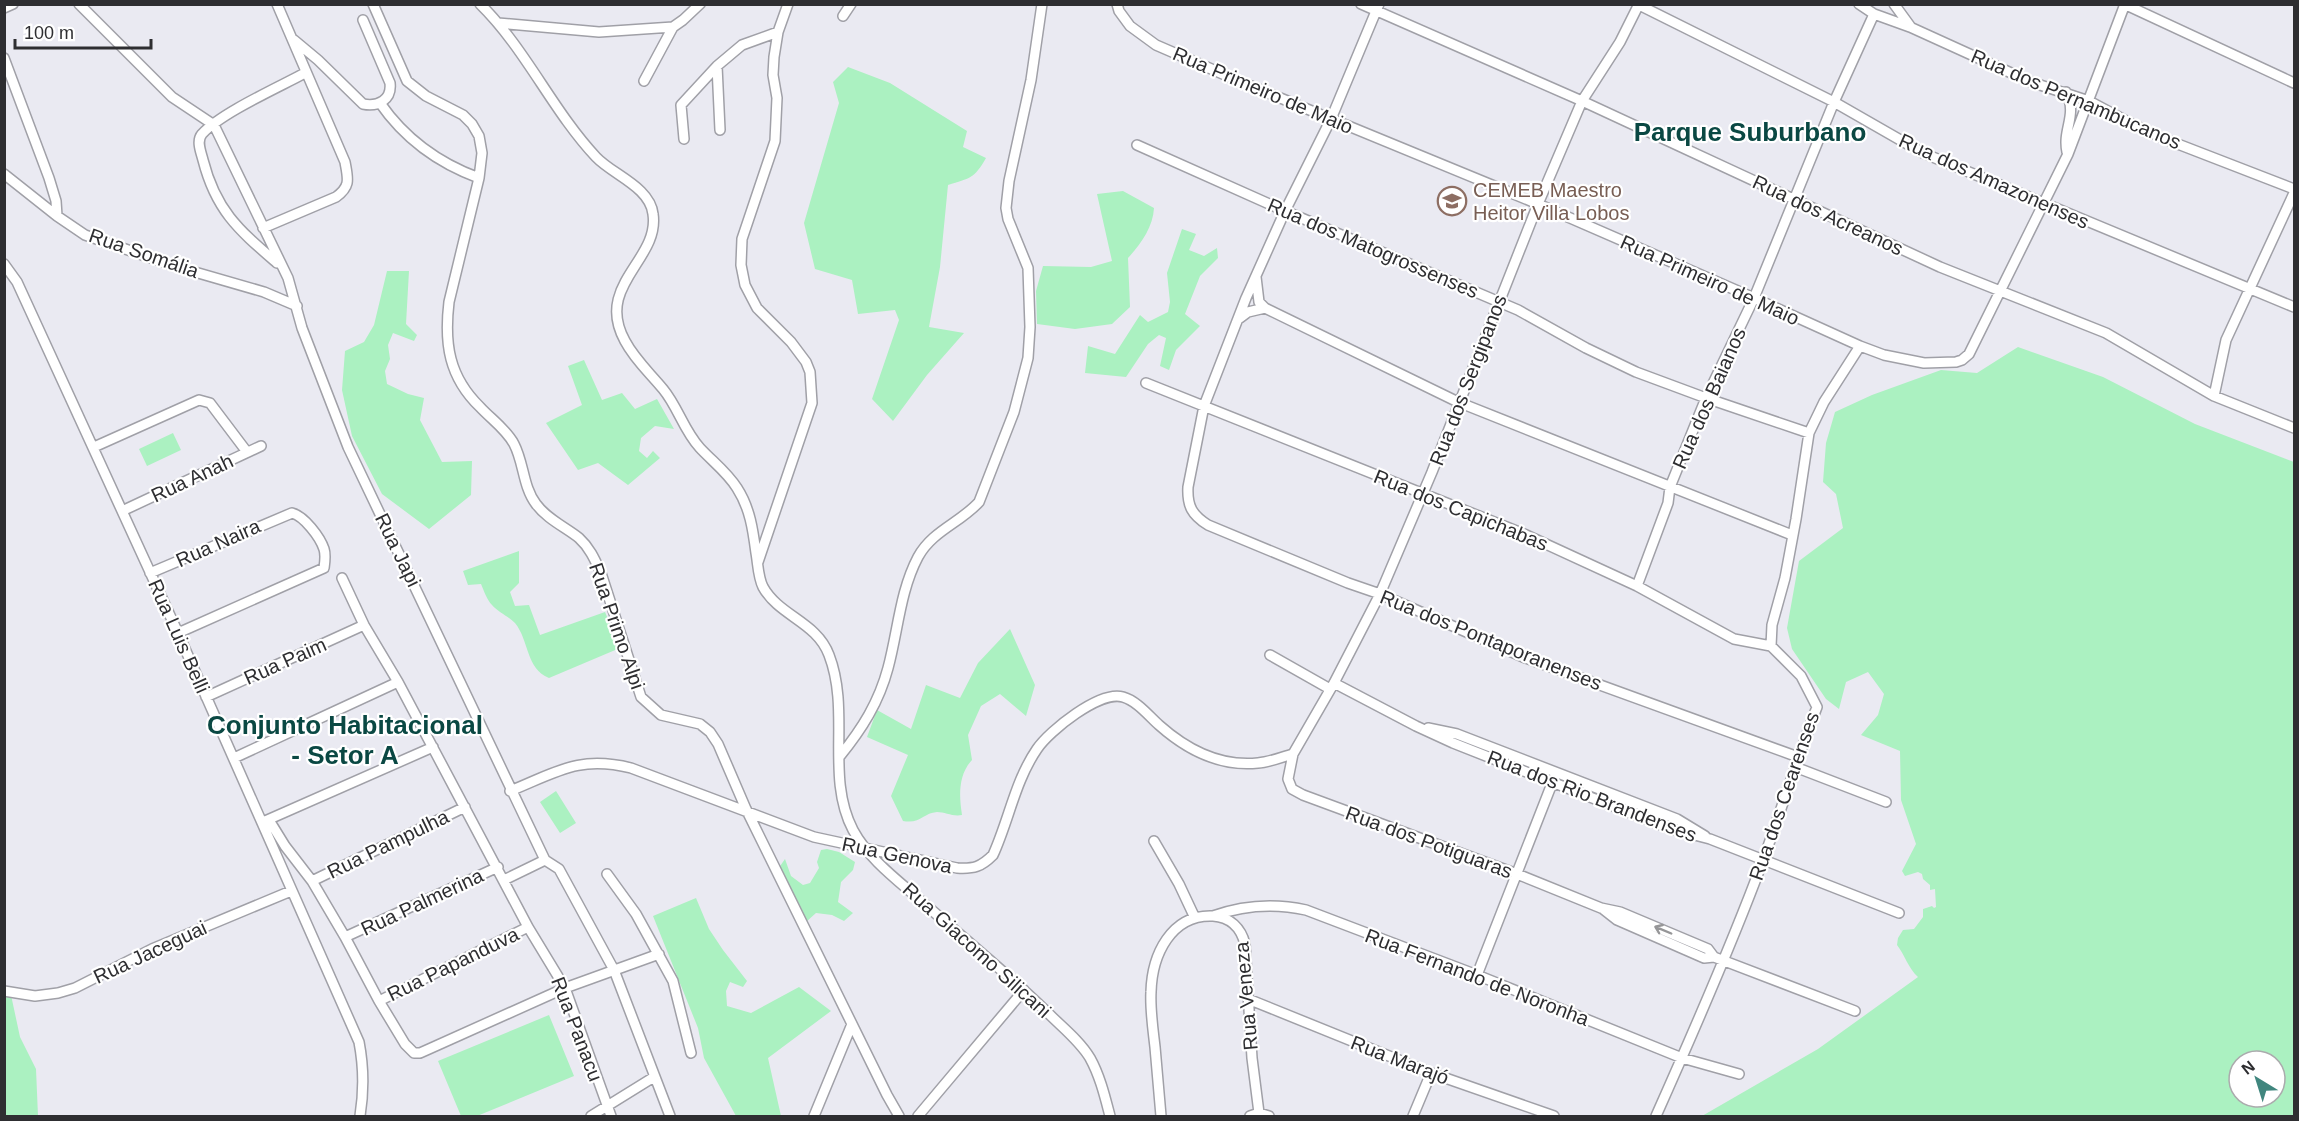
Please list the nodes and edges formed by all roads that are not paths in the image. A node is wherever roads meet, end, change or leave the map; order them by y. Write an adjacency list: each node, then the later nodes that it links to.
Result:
1 (12, 4): 16 (street)
2 (79, 4): 38 (street)
3 (268, 4): 17 (street)
4 (373, 4): 44 (street, Rua Primo Alpi)
5 (480, 4): 22 (street)
6 (700, 4): 23 (street)
7 (788, 4): 25 (street)
8 (851, 4): 20 (street)
9 (1042, 4): 95 (street)
10 (1118, 4): 37 (street, Rua Primeiro de Maio)
11 (1361, 4): 18 (street, Rua dos Acreanos)
12 (1859, 4): 19 (street, Rua dos Pernambucanos)
13 (1893, 4): 24 (street)
14 (1638, 5): 34 (street, Rua dos Sergipanos); 35 (street, Rua dos Amazonenses)
15 (2124, 5): 31 (street); 33 (street)
16 (4, 8)
17 (278, 8): 26 (street)
18 (1378, 8): 34 (street, Rua dos Acreanos); 37 (street)
19 (1874, 14): 24 (street, Rua dos Pernambucanos); 35 (street, Rua dos Baianos)
20 (843, 16)
21 (363, 20): 36 (street)
22 (498, 23): 23 (street); 77 (street)
23 (673, 27): 30 (street)
24 (1910, 27): 32 (street, Rua dos Pernambucanos)
25 (778, 32): 28 (street); 78 (street)
26 (292, 38): 29 (street); 36 (street)
27 (4, 58): 50 (street)
28 (717, 66): 39 (street); 40 (street)
29 (305, 73): 38 (street); 51 (street)
30 (644, 81)
31 (2295, 83)
32 (2066, 92): 33 (street, Rua dos Pernambucanos); 42 (street)
33 (2089, 100): 42 (street); 45 (street, Rua dos Pernambucanos)
34 (1582, 101): 46 (street, Rua dos Acreanos); 48 (street, Rua dos Sergipanos)
35 (1834, 102): 46 (street, Rua dos Baianos); 47 (street, Rua dos Amazonenses)
36 (380, 103): 44 (street)
37 (1331, 119): 48 (street, Rua Primeiro de Maio); 49 (street)
38 (214, 125): 51 (street, Rua Japi); 53 (street)
39 (720, 130)
40 (684, 139)
41 (1137, 145): 49 (street, Rua dos Matogrossenses)
42 (2068, 154): 47 (street)
43 (4, 174): 50 (street, Rua Somália)
44 (479, 178): 103 (street, Rua Primo Alpi)
45 (2295, 191): 55 (street)
46 (1795, 201): 56 (street, Rua dos Acreanos); 57 (street, Rua dos Baianos)
47 (2043, 203): 55 (street, Rua dos Amazonenses); 56 (street)
48 (1538, 204): 57 (street, Rua Primeiro de Maio); 58 (street, Rua dos Sergipanos)
49 (1285, 211): 54 (street); 58 (street, Rua dos Matogrossenses)
50 (57, 216): 59 (street, Rua Somália)
51 (263, 228): 53 (street, Rua Japi)
52 (4, 264): 72 (street, Rua Luis Belli)
53 (281, 266): 59 (street, Rua Japi)
54 (1256, 276): 61 (street); 62 (street)
55 (2250, 289): 60 (street, Rua dos Amazonenses); 65 (street)
56 (2000, 290): 63 (street, Rua Primeiro de Maio); 65 (street, Rua dos Acreanos)
57 (1754, 298): 63 (street, Rua Primeiro de Maio); 66 (street, Rua dos Baianos)
58 (1498, 302): 66 (street, Rua dos Matogrossenses); 67 (street, Rua dos Sergipanos)
59 (297, 306): 100 (street, Rua Japi)
60 (2295, 307)
61 (1265, 308): 62 (street); 67 (street)
62 (1238, 320): 68 (street)
63 (1860, 346): 70 (street)
64 (1146, 383): 68 (street, Rua dos Capichabas)
65 (2214, 396): 69 (street, Rua dos Acreanos)
66 (1706, 398): 70 (street, Rua dos Matogrossenses); 74 (street, Rua dos Baianos)
67 (1458, 402): 74 (street); 75 (street, Rua dos Sergipanos)
68 (1204, 406): 75 (street, Rua dos Capichabas); 84 (street, Rua dos Pontaporanenses)
69 (2294, 428)
70 (1809, 433): 79 (street)
71 (261, 446): 73 (street, Rua Anah)
72 (94, 447): 73 (street); 76 (street, Rua Luis Belli)
73 (247, 452): 76 (street, Rua Anah)
74 (1670, 488): 79 (street); 83 (street, Rua dos Baianos)
75 (1423, 494): 83 (street, Rua dos Capichabas); 84 (street, Rua dos Sergipanos)
76 (122, 511): 81 (street, Rua Luis Belli)
77 (751, 523): 78 (street); 80 (street)
78 (772, 524): 80 (street)
79 (1792, 535): 87 (street)
80 (758, 564): 95 (street, Rua Giacomo Silicani)
81 (150, 573): 86 (street, Rua Luis Belli); 86 (street, Rua Naira)
82 (342, 578): 85 (street, Rua Panacu)
83 (1637, 586): 87 (street, Rua dos Capichabas)
84 (1380, 594): 90 (street, Rua dos Sergipanos); 96 (street, Rua dos Pontaporanenses)
85 (364, 625): 89 (street, Rua Panacu); 91 (street, Rua Paim)
86 (178, 633): 91 (street, Rua Luis Belli)
87 (1771, 646): 96 (street, Rua dos Cearenses)
88 (1270, 655): 90 (street)
89 (398, 682): 93 (street, Rua Panacu); 97 (street)
90 (1332, 686): 92 (street); 94 (street, Rua dos Sergipanos)
91 (206, 697): 97 (street, Rua Luis Belli)
92 (1416, 726): 99 (street, Rua dos Rio Brandenses); 105 (street, Rua dos Rio Brandenses)
93 (433, 747): 102 (street, Rua Panacu); 104 (street)
94 (1293, 754): 107 (street, Rua Genova); 112 (street, Rua dos Potiguaras)
95 (840, 756): 107 (street, Rua Giacomo Silicani)
96 (1798, 757): 98 (street, Rua dos Cearenses)
97 (234, 758): 104 (street, Rua Luis Belli)
98 (1795, 767): 101 (street); 109 (street, Rua dos Cearenses)
99 (1553, 782): 105 (street, Rua dos Rio Brandenses); 112 (street)
100 (510, 790): 103 (street, Rua Genova); 108 (street, Rua Japi)
101 (1886, 802)
102 (465, 807): 110 (street, Rua Panacu); 114 (street, Rua Pampulha)
103 (746, 810): 107 (street, Rua Genova); 131 (street, Rua Primo Alpi)
104 (266, 821): 114 (street); 115 (street, Rua Luis Belli)
105 (1710, 839): 109 (street)
106 (1154, 842): 118 (street)
107 (866, 849): 126 (street, Rua Giacomo Silicani)
108 (544, 860): 113 (street); 123 (street)
109 (1763, 861): 116 (street); 122 (street, Rua dos Cearenses)
110 (498, 867): 113 (street, Rua Panacu); 120 (street, Rua Palmerina)
111 (607, 874): 121 (street)
112 (1517, 874): 122 (street, Rua dos Potiguaras); 124 (street)
113 (504, 880): 119 (street, Rua Panacu)
114 (312, 881): 120 (street)
115 (291, 891): 127 (street, Rua Jaceguai); 139 (street, Rua Luis Belli)
116 (1899, 913)
117 (1213, 916): 118 (street); 124 (street, Rua Fernando de Noronha); 128 (street, Rua Veneza)
118 (1195, 918): 147 (street)
119 (528, 927): 125 (street, Rua Panacu); 129 (street, Rua Papanduva)
120 (345, 937): 129 (street)
121 (659, 954): 123 (street); 132 (street)
122 (1724, 961): 130 (street, Rua dos Potiguaras); 133 (street, Rua dos Cearenses)
123 (614, 970): 125 (street); 136 (street)
124 (1477, 975): 133 (street, Rua Fernando de Noronha)
125 (565, 988): 129 (street); 137 (street, Rua Panacu)
126 (1024, 990): 145 (street); 146 (street, Rua Giacomo Silicani)
127 (4, 991)
128 (1248, 999): 134 (street, Rua Marajó); 138 (street, Rua Veneza)
129 (378, 1001)
130 (1855, 1011)
131 (852, 1024): 143 (street); 144 (street, Rua Primo Alpi)
132 (691, 1053)
133 (1682, 1058): 135 (street, Rua Fernando de Noronha); 151 (street, Rua dos Cearenses)
134 (1431, 1073): 149 (street); 150 (street, Rua Marajó)
135 (1739, 1074)
136 (654, 1077): 137 (street); 142 (street)
137 (606, 1106): 140 (street); 141 (street, Rua Panacu)
138 (1254, 1115): 148 (street)
139 (360, 1116)
140 (591, 1116)
141 (611, 1116)
142 (670, 1116)
143 (814, 1116)
144 (899, 1116)
145 (918, 1116)
146 (1110, 1116)
147 (1161, 1116)
148 (1269, 1116)
149 (1413, 1116)
150 (1554, 1116)
151 (1656, 1116)

